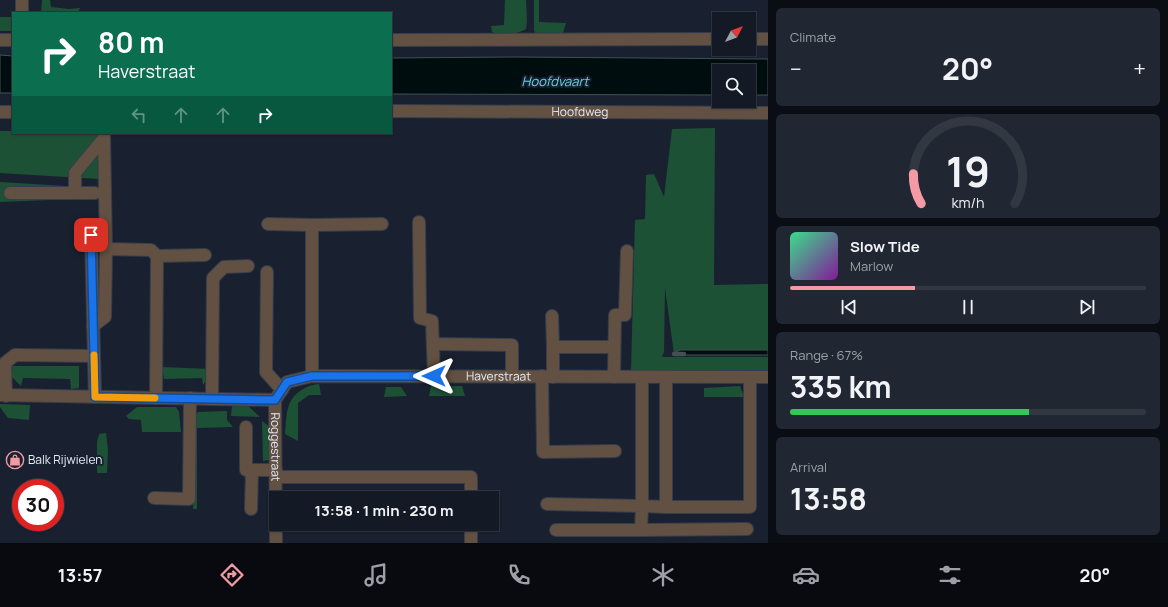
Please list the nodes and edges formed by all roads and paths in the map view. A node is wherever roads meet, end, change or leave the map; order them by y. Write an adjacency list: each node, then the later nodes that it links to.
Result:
1 (22, 0): 2 (street)
2 (22, 12)
3 (712, 39): 8 (street)
4 (756, 39): 5 (street)
5 (768, 39)
6 (0, 40): 7 (street)
7 (12, 40)
8 (392, 40)
9 (392, 111): 12 (street, Hoofdweg)
10 (0, 112): 11 (street)
11 (12, 112)
12 (768, 113)
13 (104, 136): 15 (street); 22 (street)
14 (10, 193): 15 (street)
15 (75, 193): 16 (street)
16 (95, 193)
17 (419, 222): 30 (street)
18 (268, 224): 20 (street)
19 (382, 224): 20 (street)
20 (312, 225): 34 (street)
21 (91, 235): 29 (street)
22 (106, 249): 25 (street); 29 (street)
23 (628, 251): 32 (street)
24 (205, 255): 25 (street)
25 (157, 256): 46 (street)
26 (248, 266): 48 (street)
27 (267, 272): 43 (street)
28 (552, 316): 31 (street)
29 (93, 326): 33 (street)
30 (433, 344): 35 (street); 36 (street)
31 (553, 347): 32 (street); 37 (street)
32 (614, 347): 38 (street)
33 (94, 356): 44 (street); 45 (street)
34 (312, 376): 35 (street, Haverstraat); 43 (street, Haverstraat)
35 (434, 376): 36 (street, Haverstraat)
36 (512, 376): 37 (street, Haverstraat)
37 (548, 376): 38 (street, Haverstraat); 50 (street)
38 (614, 377): 39 (street, Haverstraat)
39 (642, 377): 40 (street, Haverstraat); 56 (street)
40 (666, 377): 41 (street, Haverstraat); 57 (street)
41 (750, 377): 42 (street, Haverstraat); 57 (street)
42 (768, 377)
43 (278, 395): 48 (street); 52 (street, Roggestraat)
44 (3, 396): 45 (street)
45 (95, 397): 46 (street)
46 (156, 398): 47 (street)
47 (190, 398): 48 (street); 54 (street)
48 (212, 399)
49 (246, 427): 51 (street)
50 (615, 452)
51 (252, 470): 52 (street); 58 (street)
52 (276, 474): 53 (street); 63 (street, Roggestraat)
53 (471, 491)
54 (154, 498)
55 (548, 504): 56 (street)
56 (642, 506): 57 (street); 61 (street)
57 (666, 507)
58 (251, 509)
59 (747, 529): 61 (street)
60 (556, 530): 61 (street)
61 (641, 530)
62 (471, 531): 64 (street)
63 (276, 543)
64 (471, 543)

